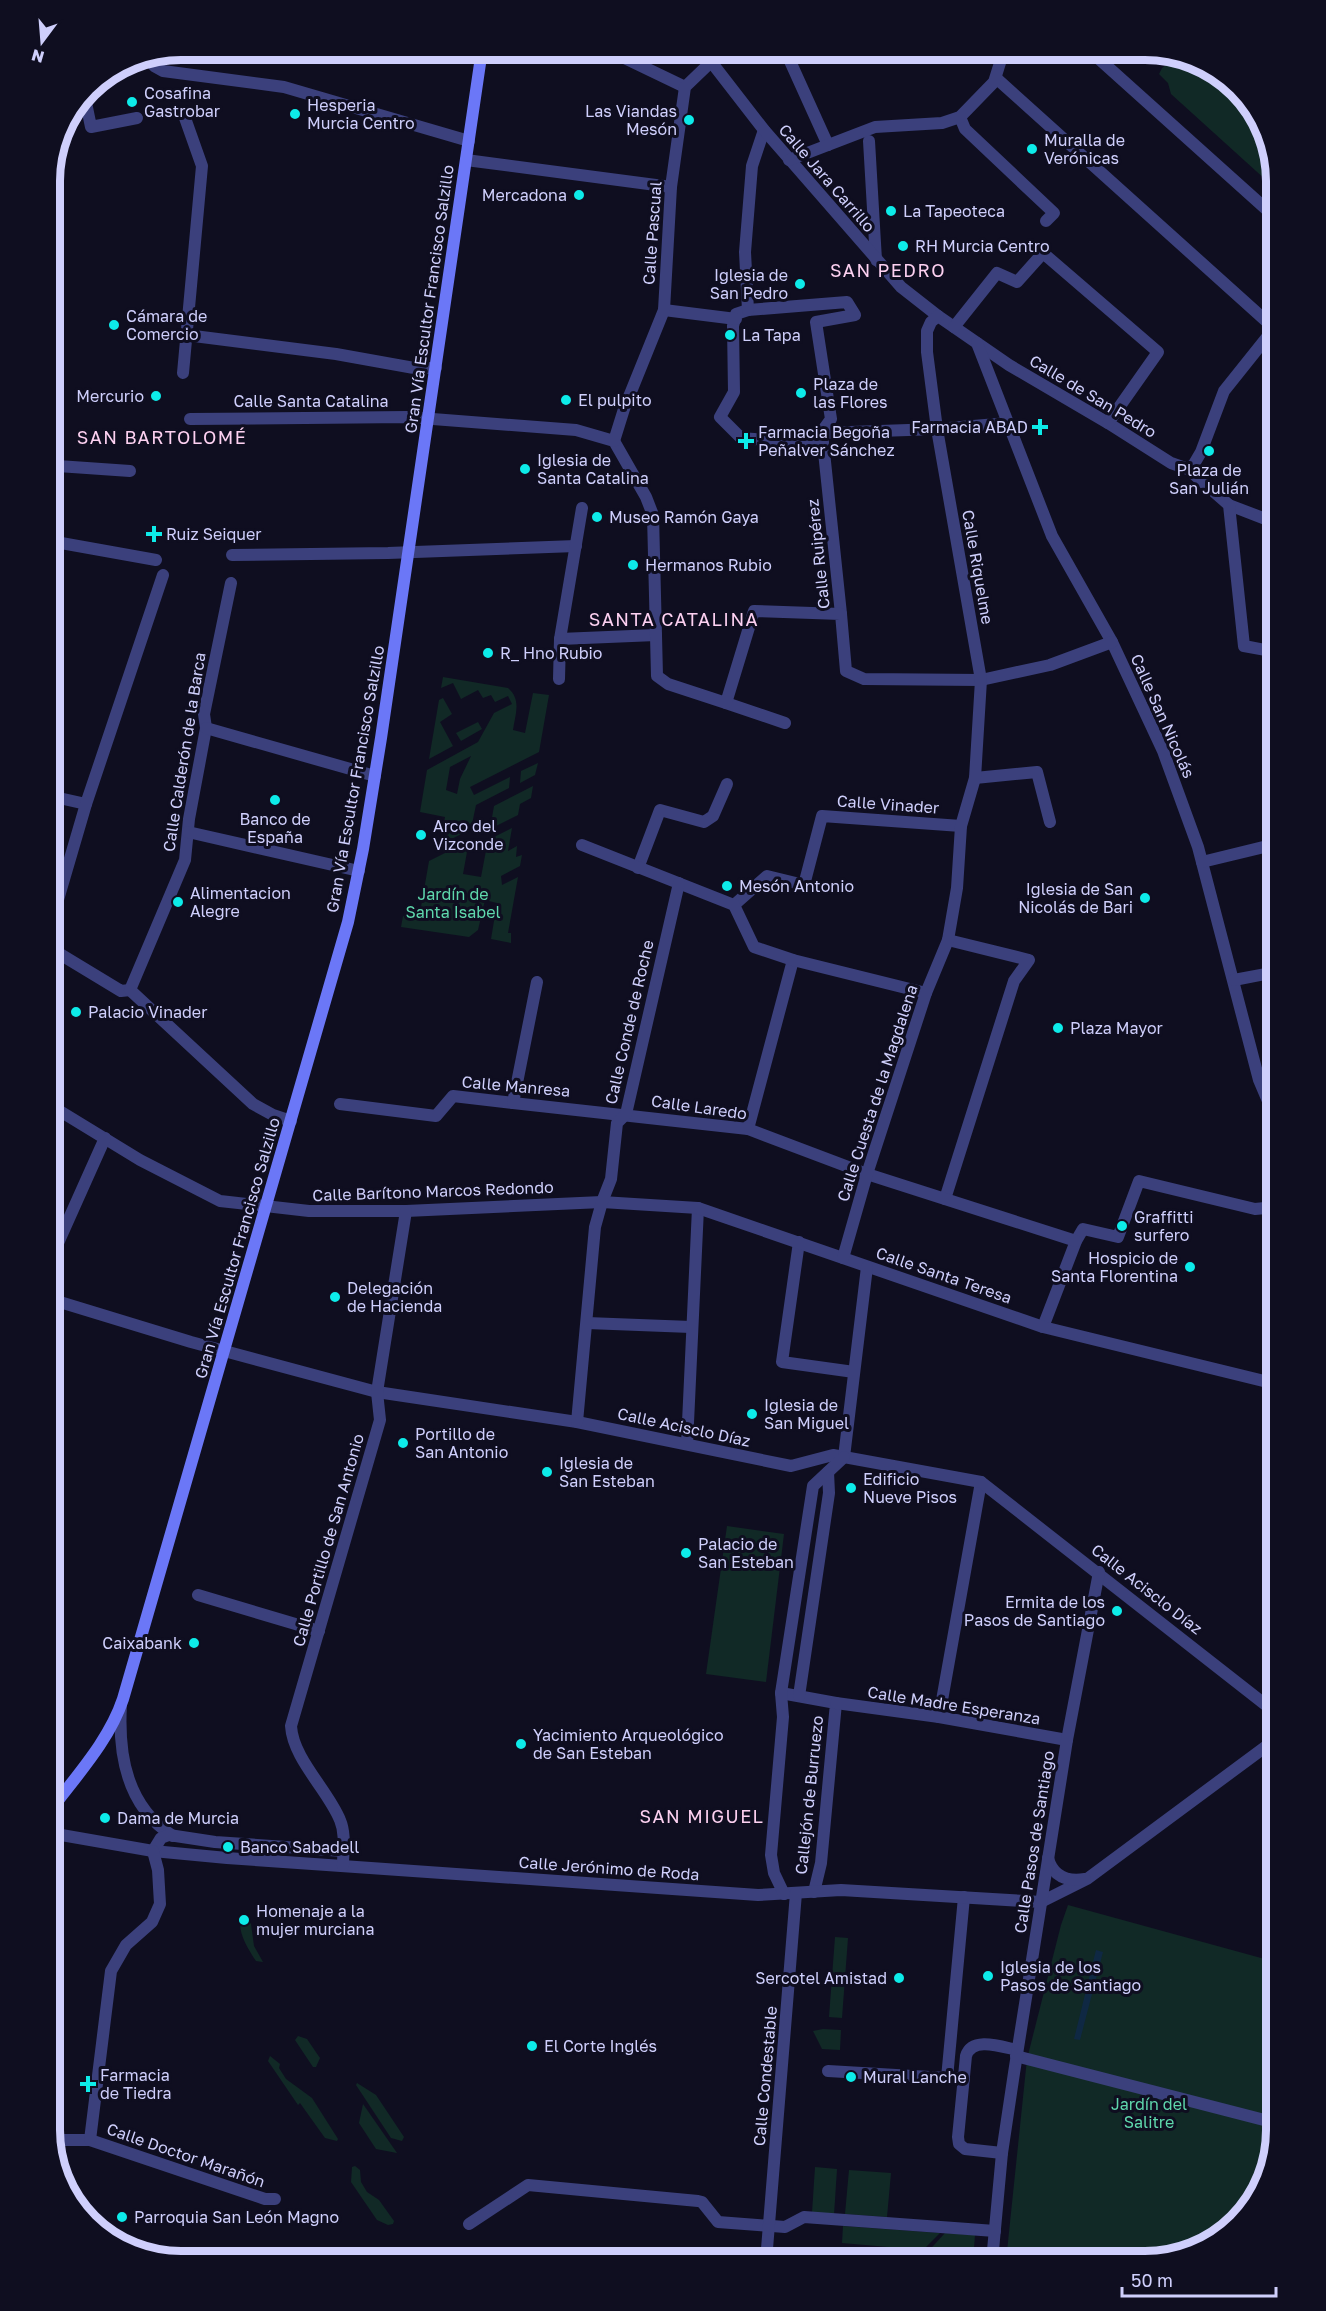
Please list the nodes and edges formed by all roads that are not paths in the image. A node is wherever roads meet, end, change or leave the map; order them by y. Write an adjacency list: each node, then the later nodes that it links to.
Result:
1 (481, 60): 15 (main road, Gran Vía Escultor Francisco Salzillo)
2 (629, 60): 9 (street)
3 (790, 60): 17 (street)
4 (1000, 60): 8 (street)
5 (1100, 60): 21 (street)
6 (711, 62): 9 (street); 14 (street, Calle Jara Carrillo)
7 (153, 63): 15 (street)
8 (996, 78): 11 (street); 30 (street)
9 (685, 87): 20 (street, Calle Pascual)
10 (87, 105): 12 (street)
11 (960, 117): 17 (street); 24 (street)
12 (137, 118)
13 (185, 118): 32 (street)
14 (764, 130): 19 (street, Calle Jara Carrillo); 27 (street)
15 (469, 141): 18 (main road, Gran Vía Escultor Francisco Salzillo)
16 (868, 141): 25 (street)
17 (828, 145): 19 (street)
18 (466, 160): 20 (street); 35 (main road, Gran Vía Escultor Francisco Salzillo)
19 (789, 160): 25 (street, Calle Jara Carrillo)
20 (671, 187): 26 (street, Calle Pascual)
21 (1259, 203): 22 (street); 23 (street)
22 (1266, 204)
23 (1266, 209)
24 (1046, 221)
25 (876, 260): 28 (street, Calle Jara Carrillo)
26 (664, 310): 29 (street); 43 (street, Calle Pascual)
27 (748, 310): 29 (street); 42 (street)
28 (938, 316): 31 (street, Calle de San Pedro); 41 (street, Calle Riquelme)
29 (736, 319): 42 (street)
30 (1266, 319)
31 (954, 327): 34 (street, Calle de San Pedro); 40 (street)
32 (186, 335): 35 (street); 36 (street)
33 (1266, 340): 45 (street)
34 (976, 342): 39 (street, Calle San Nicolás); 40 (street, Calle de San Pedro)
35 (436, 368): 38 (main road, Gran Vía Escultor Francisco Salzillo)
36 (183, 374)
37 (190, 419): 38 (street, Calle Santa Catalina)
38 (428, 419): 43 (street, Calle Santa Catalina); 52 (main road, Gran Vía Escultor Francisco Salzillo)
39 (1009, 423): 41 (street); 60 (street, Calle San Nicolás)
40 (1108, 423): 45 (street, Calle de San Pedro)
41 (938, 429): 42 (street); 63 (street, Calle Riquelme)
42 (822, 433): 57 (street, Calle Ruipérez)
43 (614, 441): 58 (street)
44 (60, 466): 46 (street)
45 (1188, 469): 47 (street, Calle de San Pedro)
46 (130, 471)
47 (1229, 505): 49 (street); 61 (street)
48 (582, 508): 51 (street)
49 (1266, 519)
50 (60, 543): 54 (street)
51 (576, 546): 52 (street); 59 (street)
52 (409, 552): 53 (street); 67 (main road, Gran Vía Escultor Francisco Salzillo)
53 (232, 555)
54 (156, 560)
55 (163, 575): 71 (street)
56 (231, 583): 66 (street, Calle Calderón de la Barca)
57 (841, 614): 63 (street, Calle Ruipérez); 64 (street)
58 (656, 635): 59 (street); 64 (street)
59 (560, 639): 62 (street)
60 (1112, 642): 63 (street); 77 (street, Calle San Nicolás)
61 (1266, 650)
62 (558, 679)
63 (981, 680): 68 (street, Calle Riquelme)
64 (726, 703): 65 (street)
65 (785, 723)
66 (206, 728): 67 (street); 74 (street, Calle Calderón de la Barca)
67 (375, 776): 79 (main road, Gran Vía Escultor Francisco Salzillo)
68 (975, 778): 72 (street); 73 (street, Calle Riquelme)
69 (727, 784): 78 (street)
70 (60, 798): 71 (street)
71 (86, 804): 81 (street)
72 (1050, 822)
73 (961, 826): 82 (street, Calle Vinader); 83 (street, Calle Cuesta de la Magdalena)
74 (188, 832): 79 (street); 89 (street, Calle Calderón de la Barca)
75 (582, 845): 78 (street)
76 (1266, 846): 77 (street)
77 (1202, 862): 87 (street, Calle San Nicolás)
78 (638, 868): 80 (street)
79 (359, 871): 96 (main road, Gran Vía Escultor Francisco Salzillo)
80 (679, 883): 82 (street); 95 (street, Calle Conde de Roche)
81 (60, 893)
82 (734, 905): 85 (street)
83 (948, 940): 90 (street, Calle Cuesta de la Magdalena); 100 (street)
84 (60, 954): 89 (street)
85 (793, 960): 90 (street); 97 (street)
86 (1266, 974): 87 (street)
87 (1234, 980): 91 (street, Calle San Nicolás)
88 (537, 982): 92 (street)
89 (130, 990): 96 (street)
90 (926, 993): 99 (street, Calle Cuesta de la Magdalena)
91 (1266, 1096)
92 (513, 1102): 93 (street, Calle Manresa); 95 (street, Calle Manresa)
93 (340, 1104)
94 (60, 1111): 98 (street, Calle Barítono Marcos Redondo)
95 (626, 1114): 97 (street, Calle Laredo); 101 (street, Calle Conde de Roche)
96 (291, 1121): 102 (main road, Gran Vía Escultor Francisco Salzillo)
97 (748, 1129): 99 (street, Calle Laredo)
98 (105, 1138): 102 (street, Calle Barítono Marcos Redondo); 106 (street)
99 (867, 1174): 100 (street, Calle Laredo); 109 (street, Calle Cuesta de la Magdalena)
100 (945, 1199): 107 (street, Calle Laredo)
101 (602, 1202): 103 (street, Calle Santa Teresa); 105 (street, Calle Barítono Marcos Redondo); 112 (street, Calle Conde de Roche)
102 (266, 1207): 105 (street, Calle Barítono Marcos Redondo); 115 (main road, Gran Vía Escultor Francisco Salzillo)
103 (698, 1208): 108 (street, Calle Santa Teresa); 113 (street)
104 (1266, 1208): 107 (street)
105 (406, 1211): 118 (street, Calle Portillo de San Antonio)
106 (60, 1239)
107 (1076, 1241): 114 (street)
108 (799, 1242): 109 (street, Calle Santa Teresa); 116 (street)
109 (843, 1258): 110 (street, Calle Santa Teresa)
110 (867, 1267): 114 (street, Calle Santa Teresa); 116 (street)
111 (60, 1302): 115 (street, Calle Acisclo Díaz)
112 (587, 1323): 113 (street); 119 (street, Calle Conde de Roche)
113 (691, 1327): 120 (street)
114 (1043, 1327): 117 (street, Calle Santa Teresa)
115 (224, 1351): 118 (street, Calle Acisclo Díaz); 130 (main road, Gran Vía Escultor Francisco Salzillo)
116 (854, 1372): 121 (street)
117 (1266, 1382)
118 (377, 1392): 119 (street, Calle Acisclo Díaz); 126 (street, Calle Portillo de San Antonio)
119 (577, 1422): 120 (street, Calle Acisclo Díaz)
120 (687, 1444): 121 (street, Calle Acisclo Díaz)
121 (844, 1457): 122 (street, Callejón de Burruezo); 123 (street, Calle Acisclo Díaz)
122 (828, 1472): 127 (street, Callejón de Burruezo); 128 (street, Callejón de Burruezo)
123 (981, 1482): 124 (street, Calle Acisclo Díaz); 132 (street)
124 (1099, 1572): 131 (street, Calle Acisclo Díaz); 133 (street, Calle Pasos de Santiago)
125 (198, 1595): 126 (street)
126 (319, 1631): 139 (street, Calle Portillo de San Antonio)
127 (781, 1693): 128 (street, Callejón de Burruezo); 144 (street, Callejón de Burruezo)
128 (799, 1696): 129 (street, Callejón de Burruezo)
129 (836, 1703): 132 (street, Calle Madre Esperanza); 143 (street, Callejón de Burruezo)
130 (121, 1704): 135 (main road, Gran Vía Escultor Francisco Salzillo); 137 (street)
131 (1266, 1705)
132 (939, 1717): 133 (street, Calle Madre Esperanza)
133 (1067, 1740): 140 (street, Calle Pasos de Santiago)
134 (1266, 1746): 142 (street)
135 (60, 1797)
136 (60, 1835): 138 (street, Calle Jerónimo de Roda)
137 (173, 1836): 138 (street); 139 (street)
138 (153, 1851): 141 (street, Calle Jerónimo de Roda); 153 (street)
139 (343, 1851): 141 (street, Calle Portillo de San Antonio)
140 (1048, 1857): 142 (street); 146 (street, Calle Pasos de Santiago)
141 (343, 1866): 144 (street, Calle Jerónimo de Roda)
142 (1088, 1879): 146 (street)
143 (814, 1892): 144 (street, Calle Jerónimo de Roda); 145 (street, Calle Jerónimo de Roda)
144 (790, 1893): 157 (street, Calle Condestable)
145 (964, 1897): 146 (street, Calle Jerónimo de Roda); 149 (street)
146 (1041, 1902): 147 (street, Calle Pasos de Santiago)
147 (1017, 2053): 150 (street); 151 (street); 154 (street, Calle Pasos de Santiago)
148 (828, 2071): 149 (street)
149 (947, 2078): 150 (street)
150 (964, 2079): 154 (street)
151 (1266, 2119)
152 (60, 2140): 153 (street, Calle Doctor Marañón)
153 (90, 2140): 155 (street, Calle Doctor Marañón)
154 (1002, 2153): 158 (street, Calle Pasos de Santiago)
155 (275, 2199)
156 (469, 2224): 157 (street)
157 (768, 2226): 158 (street); 159 (street, Calle Condestable)
158 (995, 2231): 160 (street, Calle Pasos de Santiago)
159 (766, 2251)
160 (993, 2251)

